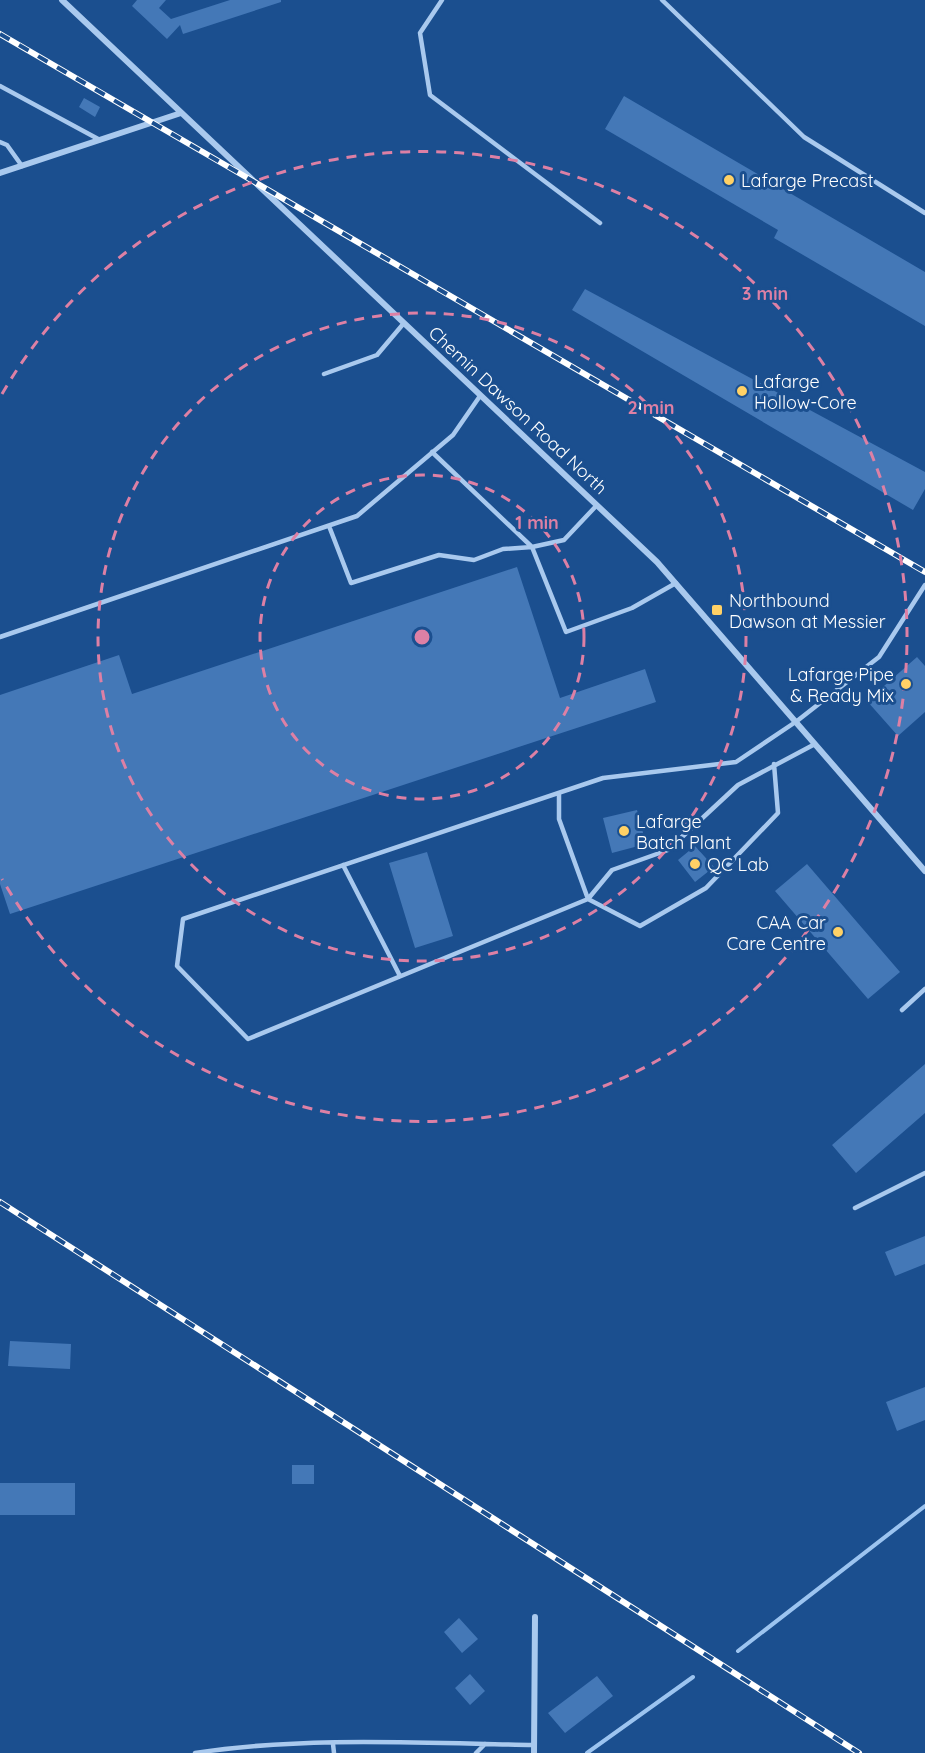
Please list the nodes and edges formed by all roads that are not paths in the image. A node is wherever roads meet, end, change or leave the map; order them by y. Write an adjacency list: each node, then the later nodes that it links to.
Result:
1 (62, 0): 5 (street, Chemin Dawson Road North)
2 (442, 0): 11 (lane)
3 (662, 0): 10 (lane)
4 (0, 86): 6 (lane)
5 (181, 113): 6 (street); 12 (street, Chemin Dawson Road North)
6 (100, 140): 8 (street)
7 (0, 142): 8 (lane)
8 (22, 166): 9 (street)
9 (0, 173)
10 (925, 213)
11 (600, 223)
12 (404, 323): 13 (lane); 14 (street, Chemin Dawson Road North)
13 (324, 374)
14 (480, 396): 15 (lane); 16 (street, Chemin Dawson Road North)
15 (432, 452): 17 (lane); 18 (lane)
16 (597, 505): 18 (lane); 19 (street, Chemin Dawson Road North)
17 (329, 526): 18 (lane); 21 (lane)
18 (532, 547): 19 (lane)
19 (676, 582): 22 (street, Chemin Dawson Road North)
20 (925, 585): 22 (lane)
21 (0, 637)
22 (797, 721): 23 (street, Chemin Dawson Road North); 25 (lane)
23 (815, 744): 24 (lane); 27 (street, Chemin Dawson Road North)
24 (774, 764): 28 (lane); 28 (lane)
25 (559, 793): 26 (lane); 28 (lane)
26 (343, 865): 29 (lane); 29 (lane)
27 (925, 871)
28 (588, 898): 29 (lane)
29 (400, 976)
30 (925, 989): 31 (lane)
31 (902, 1010)
32 (925, 1173): 33 (lane)
33 (855, 1208)
34 (535, 1617): 37 (street)
35 (333, 1744): 36 (lane); 38 (lane); 40 (lane)
36 (484, 1744): 37 (lane); 41 (lane)
37 (534, 1745): 42 (street)
38 (236, 1751): 39 (lane)
39 (195, 1753)
40 (334, 1753)
41 (476, 1753)
42 (534, 1753)

